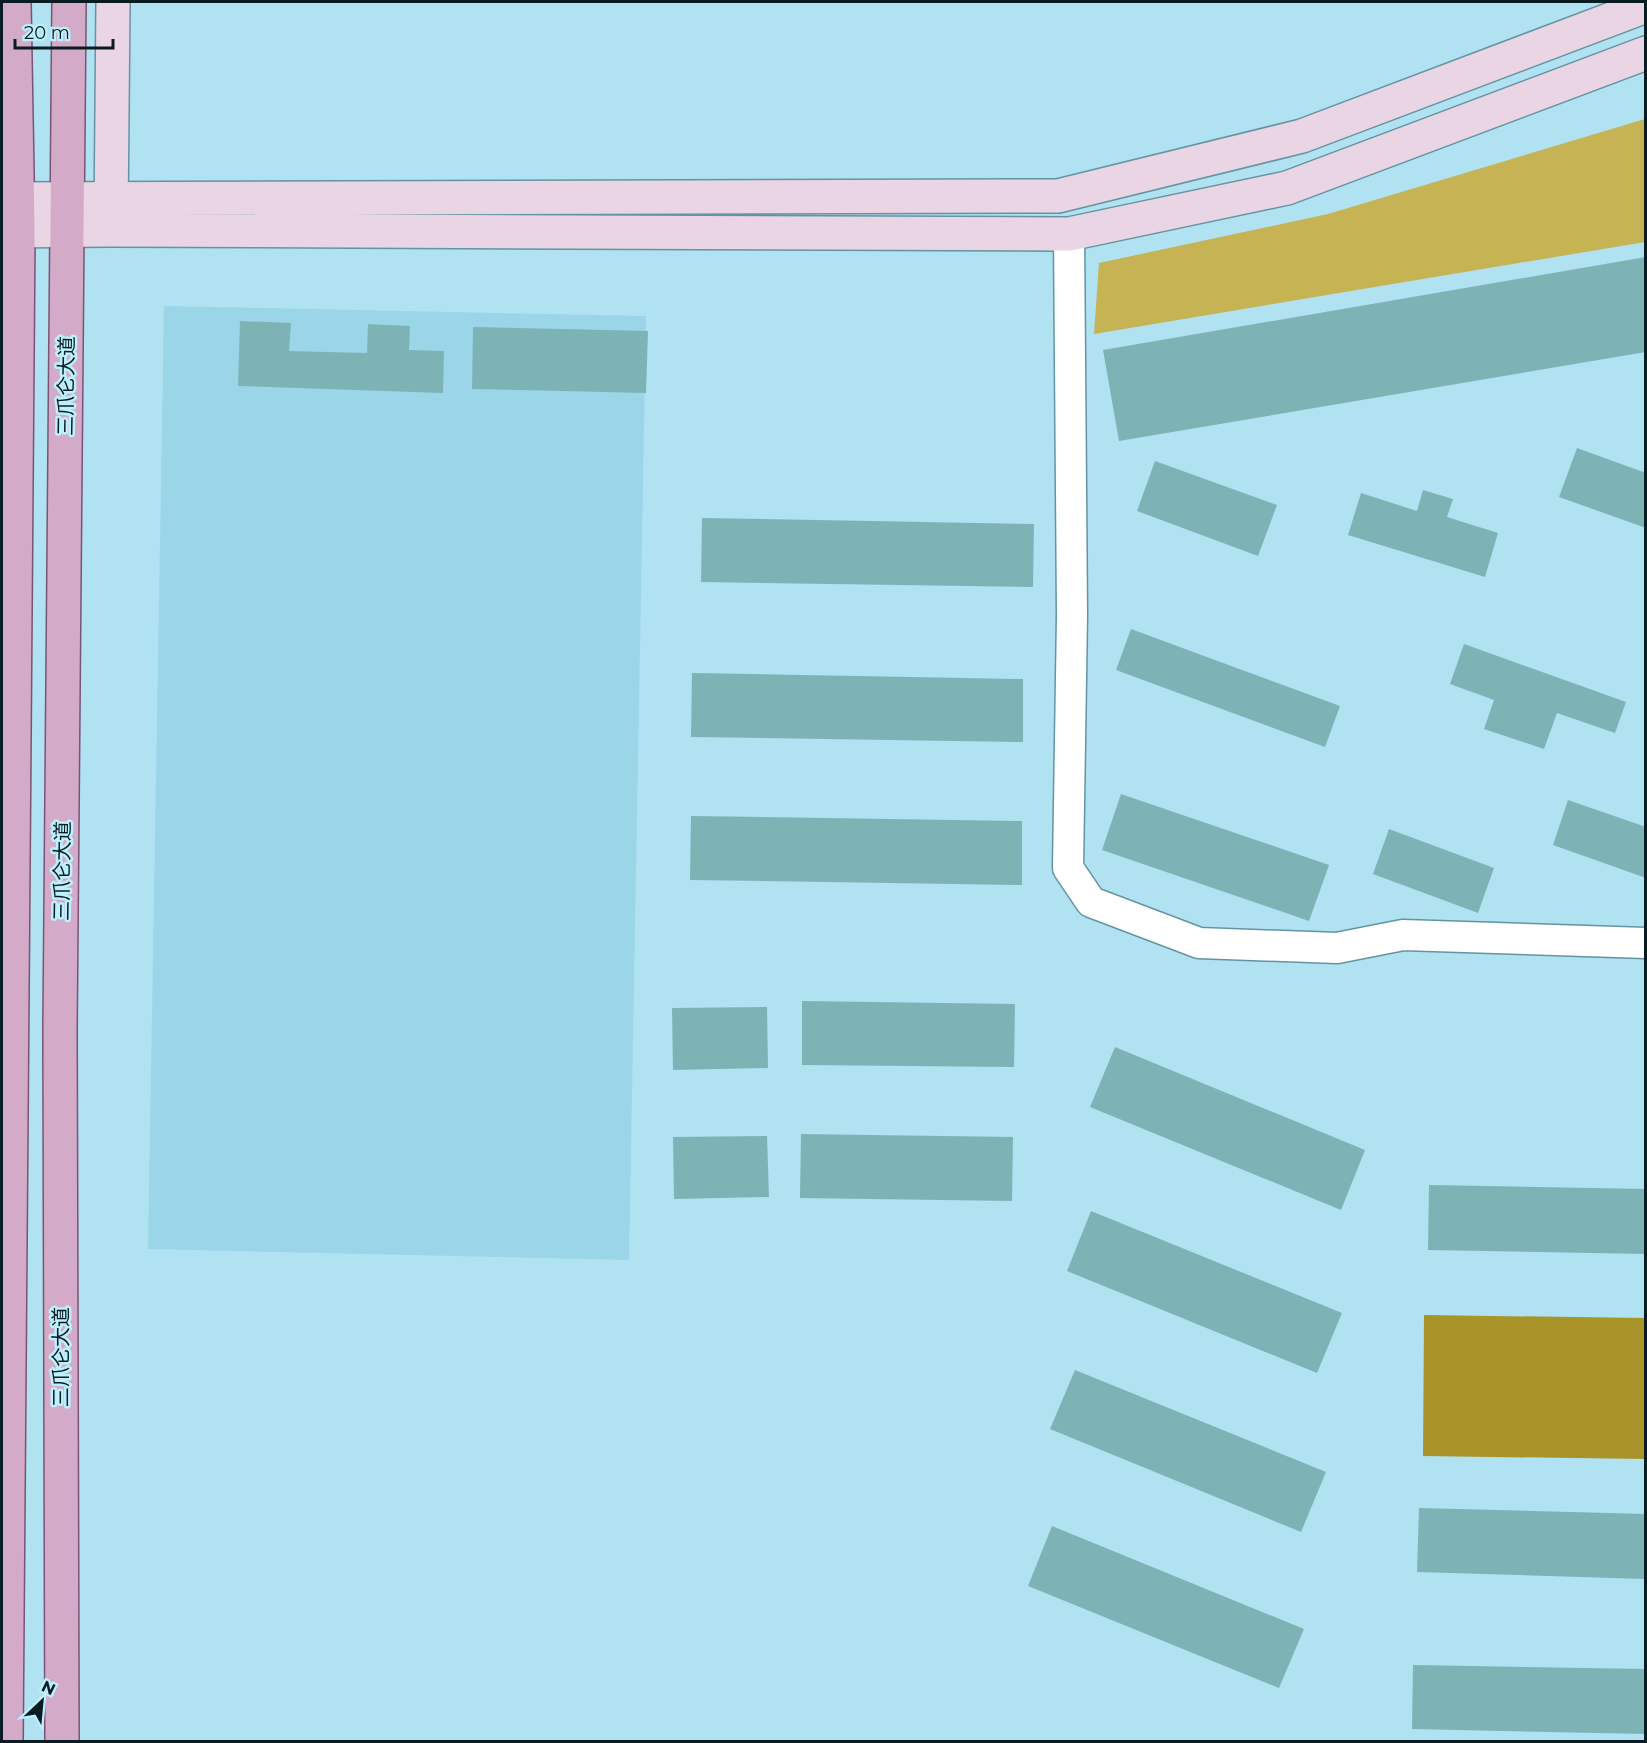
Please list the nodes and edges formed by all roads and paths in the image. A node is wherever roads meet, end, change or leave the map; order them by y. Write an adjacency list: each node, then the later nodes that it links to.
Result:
1 (14, 2): 6 (main road)
2 (69, 2): 7 (main road, 三爪仑大道)
3 (113, 2): 8 (main road)
4 (1646, 6): 8 (main road)
5 (1646, 53): 10 (main road)
6 (9, 199): 7 (main road); 9 (main road)
7 (68, 214): 8 (main road); 9 (main road); 13 (main road, 三爪仑大道)
8 (111, 214): 10 (main road)
9 (10, 231): 12 (main road)
10 (1069, 234): 11 (street)
11 (1646, 943)
12 (6, 1742)
13 (62, 1742)

